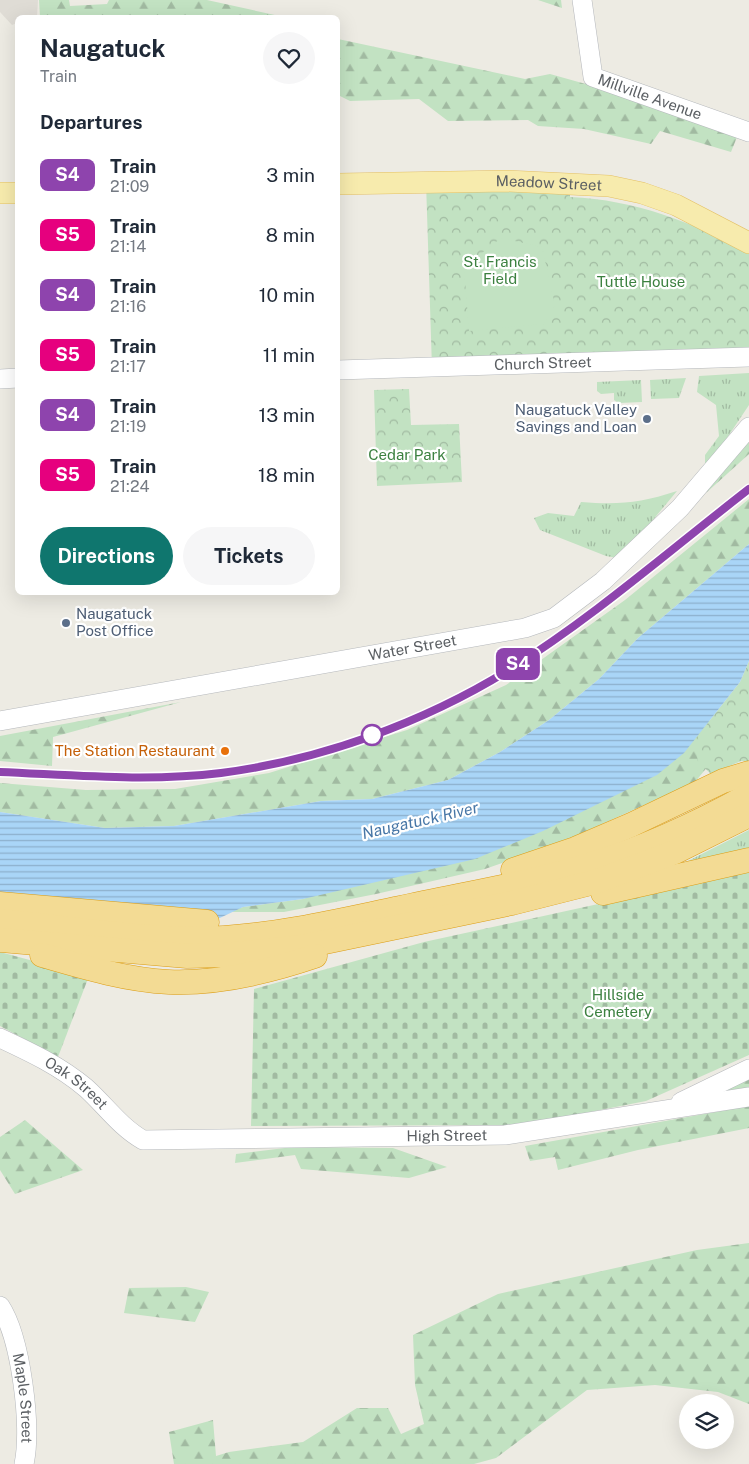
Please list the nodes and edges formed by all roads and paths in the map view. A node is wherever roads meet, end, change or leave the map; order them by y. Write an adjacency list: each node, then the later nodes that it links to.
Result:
1 (582, 0): 2 (street, Millville Avenue)
2 (749, 132)
3 (340, 184): 6 (main road, Meadow Street)
4 (0, 193): 5 (main road)
5 (15, 193)
6 (749, 242)
7 (749, 357): 8 (street, Church Street)
8 (340, 370)
9 (15, 378): 10 (street)
10 (0, 379)
11 (749, 426): 12 (street, Water Street)
12 (0, 721)
13 (749, 773): 16 (highway)
14 (747, 803): 16 (highway); 18 (highway)
15 (749, 860): 18 (highway)
16 (424, 903): 21 (highway)
17 (0, 904): 21 (highway)
18 (470, 912): 20 (highway)
19 (0, 921): 21 (highway)
20 (406, 925): 21 (highway); 22 (highway)
21 (224, 939): 22 (highway)
22 (0, 941)
23 (0, 1038): 27 (street, Oak Street)
24 (749, 1069): 26 (street)
25 (749, 1097): 26 (street, High Street)
26 (663, 1111): 27 (street, High Street)
27 (143, 1140)
28 (0, 1306): 29 (street, Maple Street)
29 (24, 1464)

